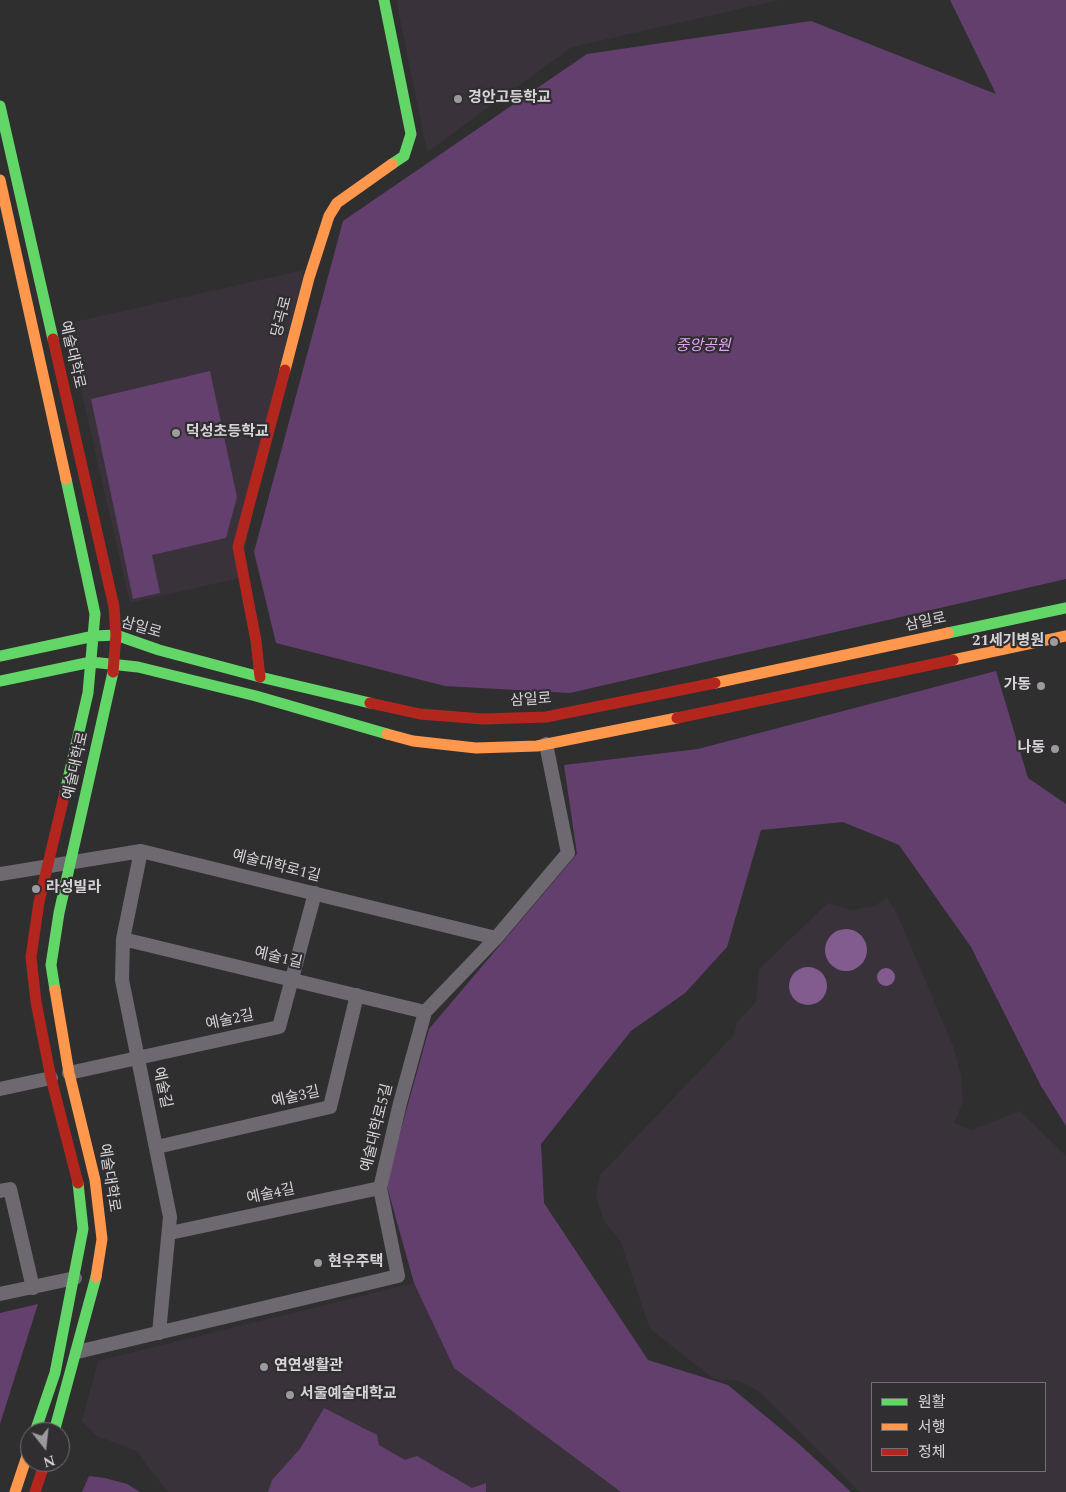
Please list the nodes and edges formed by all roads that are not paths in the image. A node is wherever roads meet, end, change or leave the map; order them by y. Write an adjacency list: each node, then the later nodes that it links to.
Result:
1 (384, 0): 13 (street, 당곡로)
2 (0, 106): 4 (street, 예술대학로)
3 (0, 180): 5 (street, 예술대학로)
4 (32, 251): 5 (street); 7 (street, 예술대학로)
5 (13, 255): 8 (street, 예술대학로)
6 (1066, 608): 13 (street, 삼일로)
7 (116, 635): 8 (street, 삼일로); 12 (street, 예술대학로); 13 (street, 삼일로)
8 (94, 636): 10 (street, 삼일로); 11 (street, 예술대학로)
9 (1066, 636): 15 (street)
10 (0, 656)
11 (91, 662): 12 (street); 14 (street); 18 (street, 예술대학로)
12 (114, 664): 15 (street); 17 (street, 예술대학로)
13 (260, 677)
14 (0, 682)
15 (546, 744): 21 (street, 예술대학로5길)
16 (141, 851): 17 (street, 예술대학로1길); 20 (street, 예술대학로1길); 22 (street, 예술길)
17 (72, 860): 18 (street, 예술대학로1길); 27 (street, 예술대학로)
18 (47, 865): 19 (street, 예술대학로1길); 28 (street, 예술대학로)
19 (0, 874)
20 (315, 893): 21 (street, 예술대학로1길); 23 (street)
21 (496, 938): 25 (street, 예술대학로5길)
22 (123, 939): 23 (street, 예술1길); 26 (street, 예술길)
23 (293, 979): 24 (street, 예술1길); 26 (street, 예술2길)
24 (357, 995): 25 (street, 예술1길); 30 (street, 예술3길)
25 (425, 1012): 31 (street, 예술대학로5길)
26 (138, 1057): 27 (street); 30 (street, 예술길)
27 (69, 1073): 38 (street, 예술대학로)
28 (51, 1078): 29 (street); 34 (street, 예술대학로)
29 (0, 1090)
30 (157, 1147): 33 (street, 예술길)
31 (380, 1188): 33 (street, 예술4길); 37 (street, 예술대학로5길)
32 (0, 1191): 35 (street)
33 (170, 1233): 37 (street, 예술길)
34 (75, 1278): 35 (street); 39 (street, 예술대학로)
35 (33, 1288): 36 (street)
36 (0, 1294)
37 (159, 1333): 38 (street, 예술대학로5길)
38 (77, 1352): 40 (street, 예술대학로)
39 (38, 1422)
40 (57, 1422)
41 (22, 1472): 43 (street)
42 (42, 1472): 44 (street)
43 (15, 1492)
44 (35, 1492)

